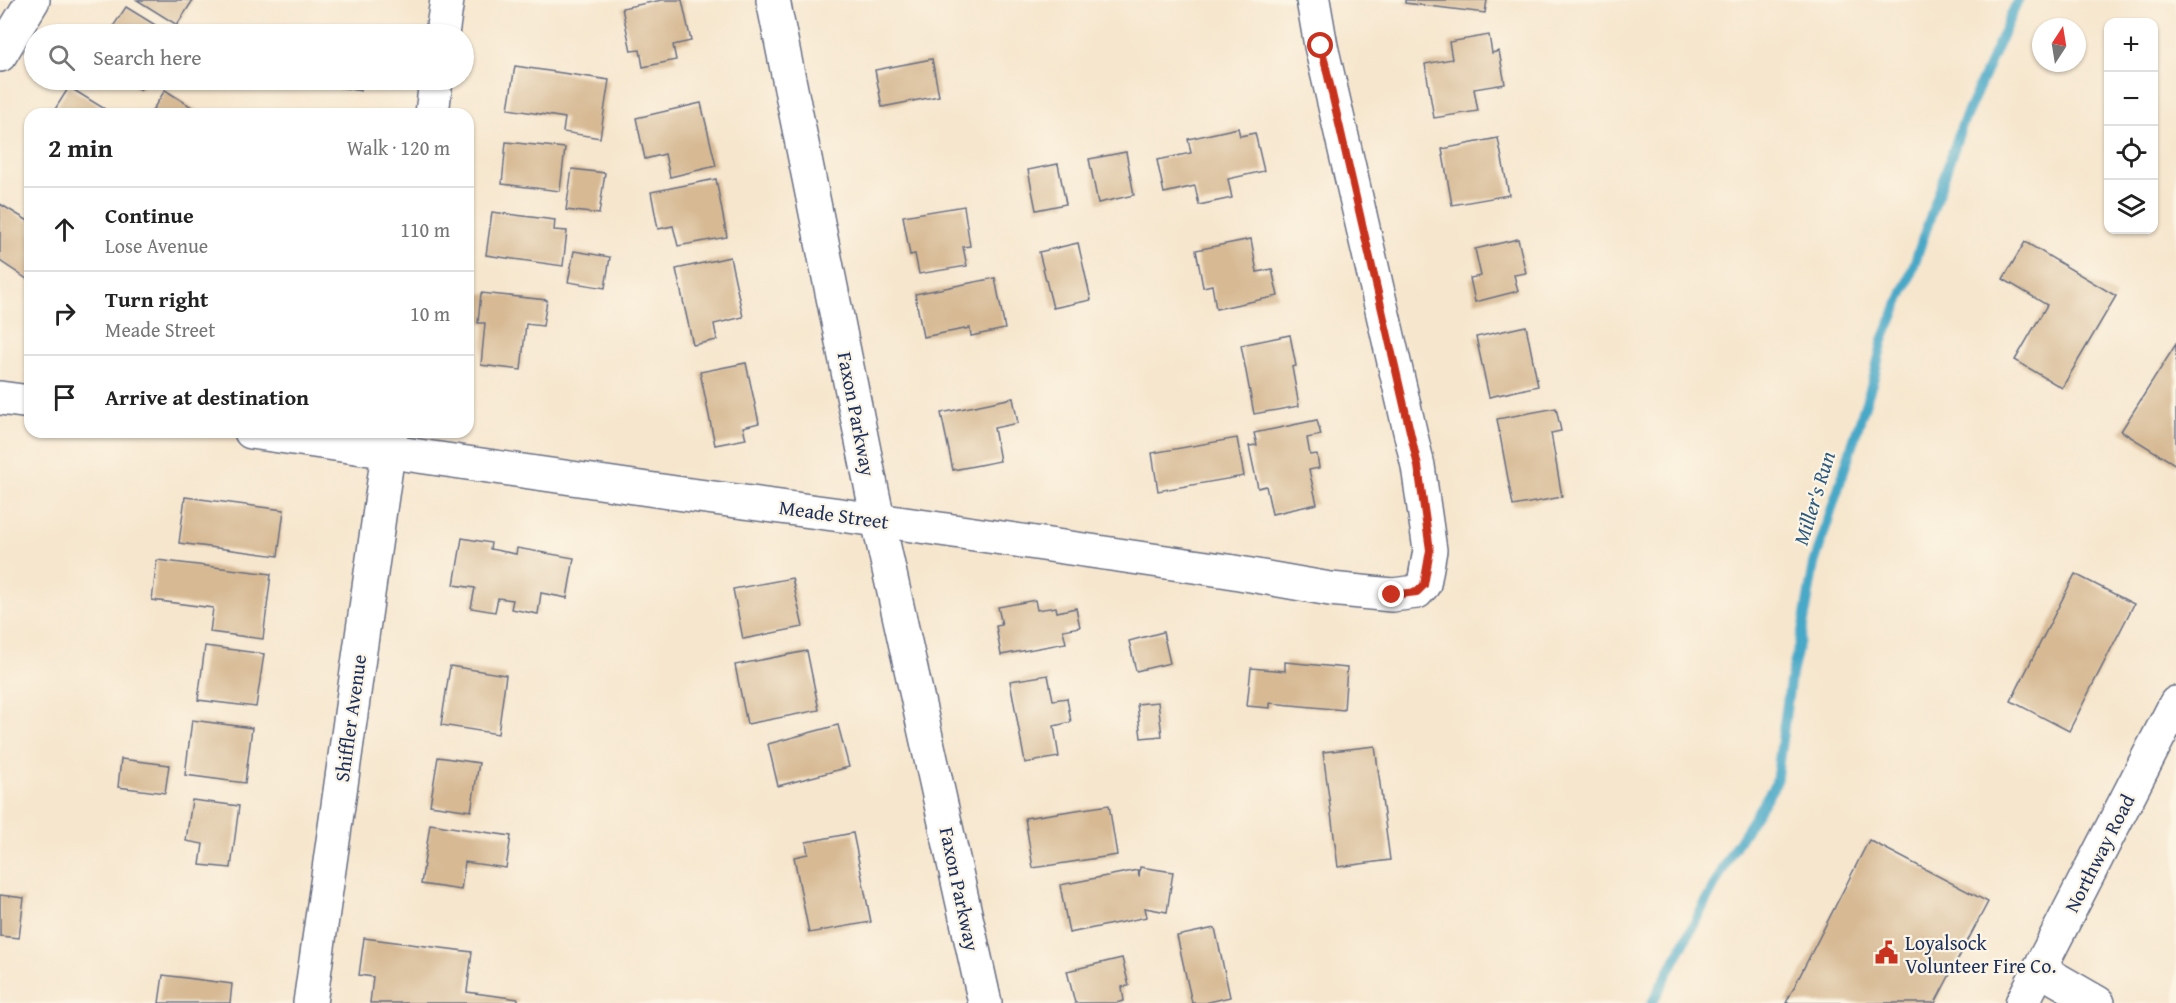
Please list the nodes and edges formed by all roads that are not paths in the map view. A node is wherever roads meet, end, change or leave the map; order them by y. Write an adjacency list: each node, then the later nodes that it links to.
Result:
1 (33, 0): 6 (street)
2 (447, 0): 5 (street)
3 (773, 0): 13 (street, Faxon Parkway)
4 (1313, 0): 13 (street, Meade Street)
5 (443, 24)
6 (0, 55)
7 (435, 90): 8 (street)
8 (433, 108)
9 (0, 398): 10 (street)
10 (24, 401)
11 (344, 438): 12 (street, Meade Street)
12 (390, 441): 13 (street, Meade Street); 16 (street, Shiffler Avenue)
13 (878, 520): 17 (street, Faxon Parkway)
14 (2176, 703): 15 (street, Northway Road)
15 (2039, 969): 18 (street, Northway Road); 19 (street)
16 (310, 1003)
17 (985, 1003)
18 (2022, 1003)
19 (2098, 1003)

